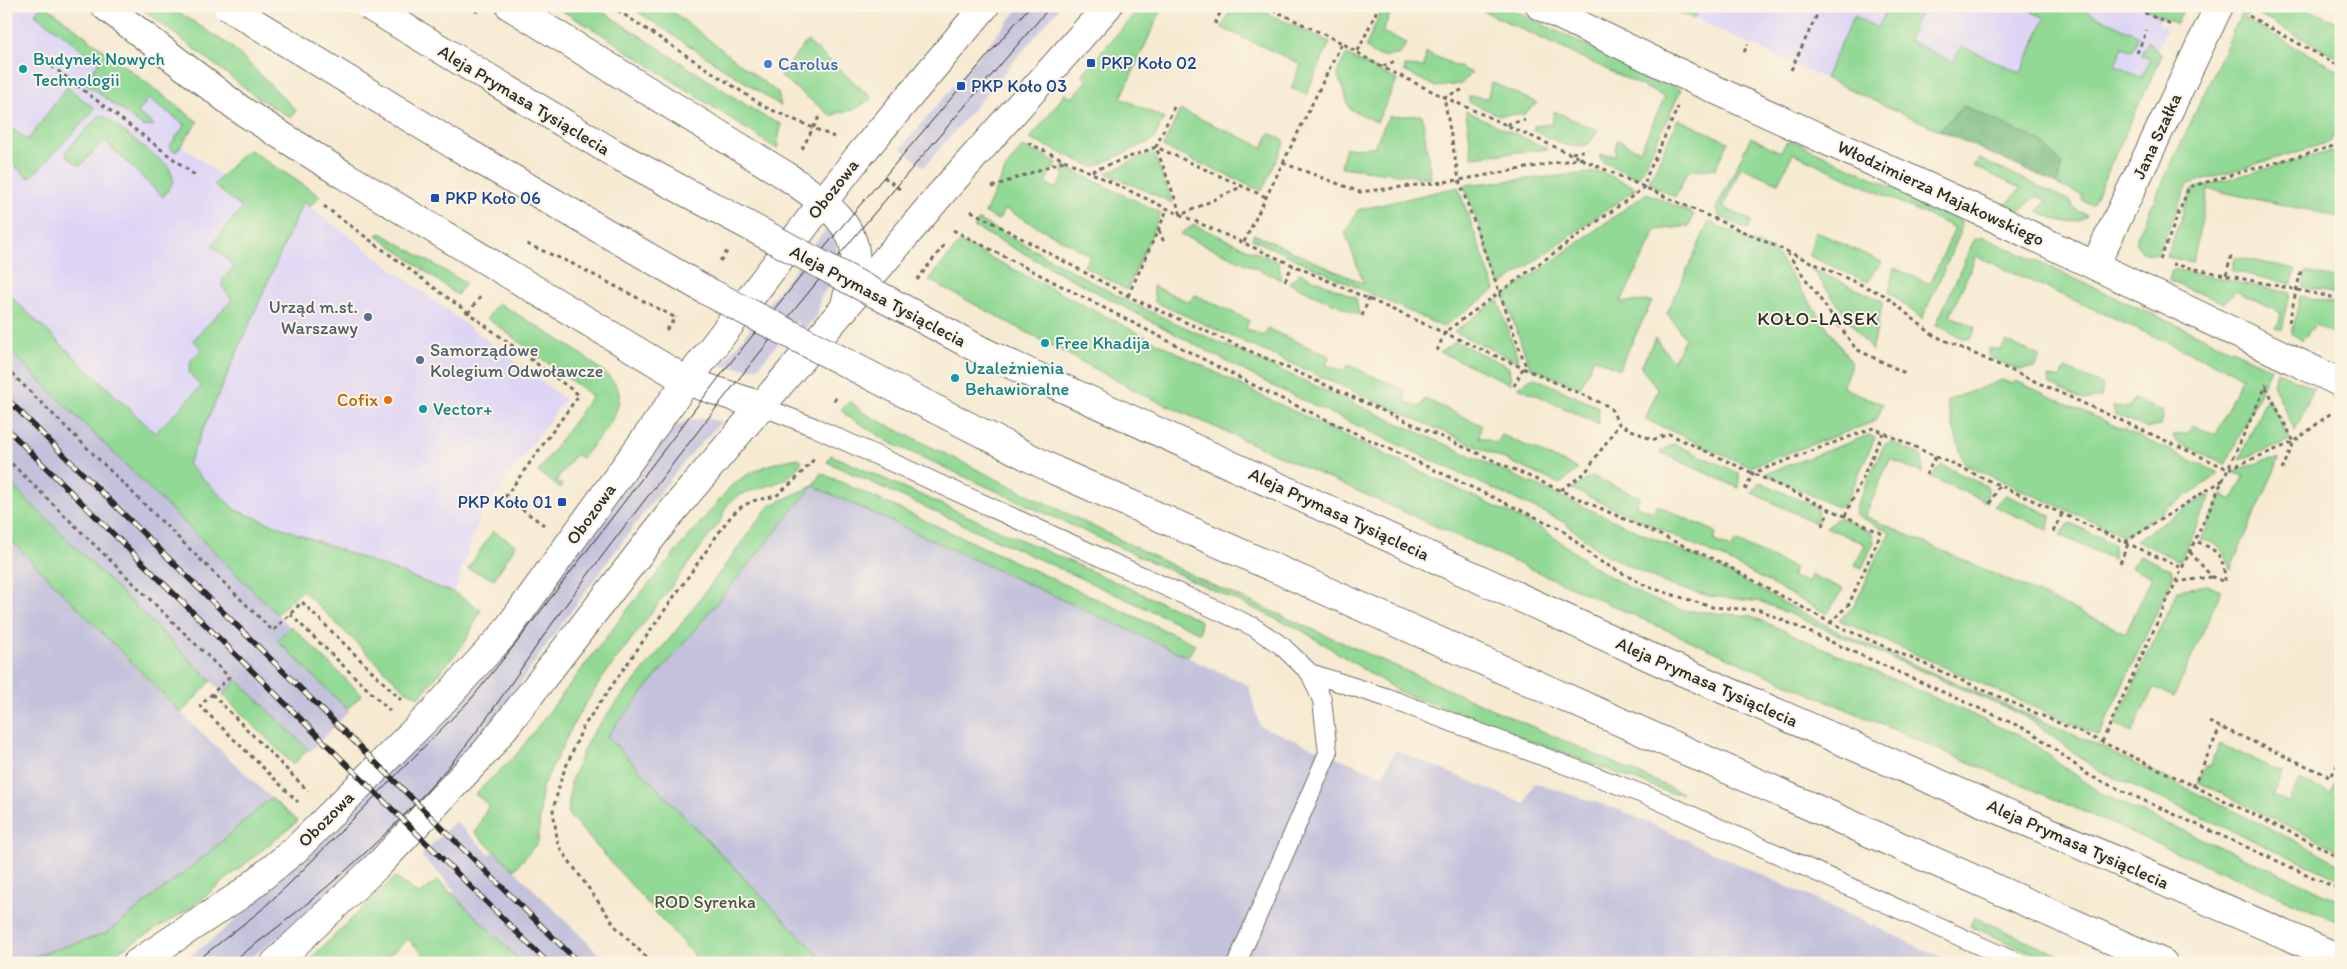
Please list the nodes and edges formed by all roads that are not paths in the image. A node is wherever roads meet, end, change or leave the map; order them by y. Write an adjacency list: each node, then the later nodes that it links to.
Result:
1 (105, 6): 12 (main road)
2 (227, 6): 21 (main road, bridge)
3 (369, 6): 16 (main road, Aleja Prymasa Tysiąclecia, bridge)
4 (510, 6): 9 (main road)
5 (985, 6): 9 (main road, Obozowa)
6 (1108, 6): 11 (main road)
7 (1540, 6): 10 (main road, Włodzimierza Majakowskiego)
8 (2219, 6): 10 (main road, Jana Szałka)
9 (823, 202): 11 (main road); 12 (main road, Obozowa)
10 (2095, 265): 13 (main road, Włodzimierza Majakowskiego)
11 (844, 309): 14 (main road)
12 (687, 381): 14 (main road); 17 (main road, Obozowa)
13 (2341, 383)
14 (761, 406): 15 (lane); 18 (main road)
15 (1310, 673): 19 (lane); 20 (lane)
16 (2341, 959)
17 (137, 963)
18 (275, 963)
19 (1238, 963)
20 (2018, 963)
21 (2163, 963)

